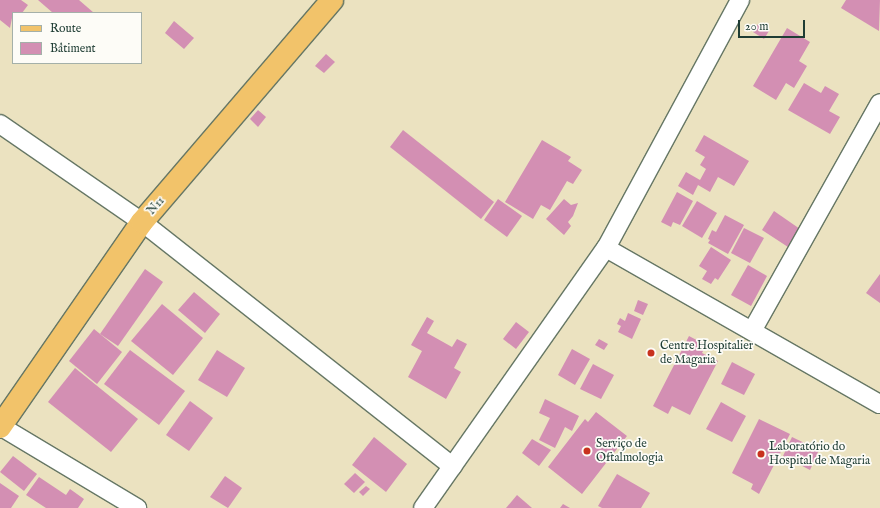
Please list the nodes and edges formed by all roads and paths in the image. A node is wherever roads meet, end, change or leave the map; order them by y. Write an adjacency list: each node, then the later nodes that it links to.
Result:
1 (332, 0): 5 (main road, N11)
2 (740, 0): 6 (street)
3 (880, 104): 7 (street)
4 (0, 124): 5 (street)
5 (142, 222): 9 (main road, N11); 10 (street)
6 (606, 248): 7 (street); 10 (street)
7 (752, 331): 8 (street)
8 (880, 404)
9 (0, 426): 11 (street)
10 (452, 466): 12 (street)
11 (137, 508)
12 (423, 508)

